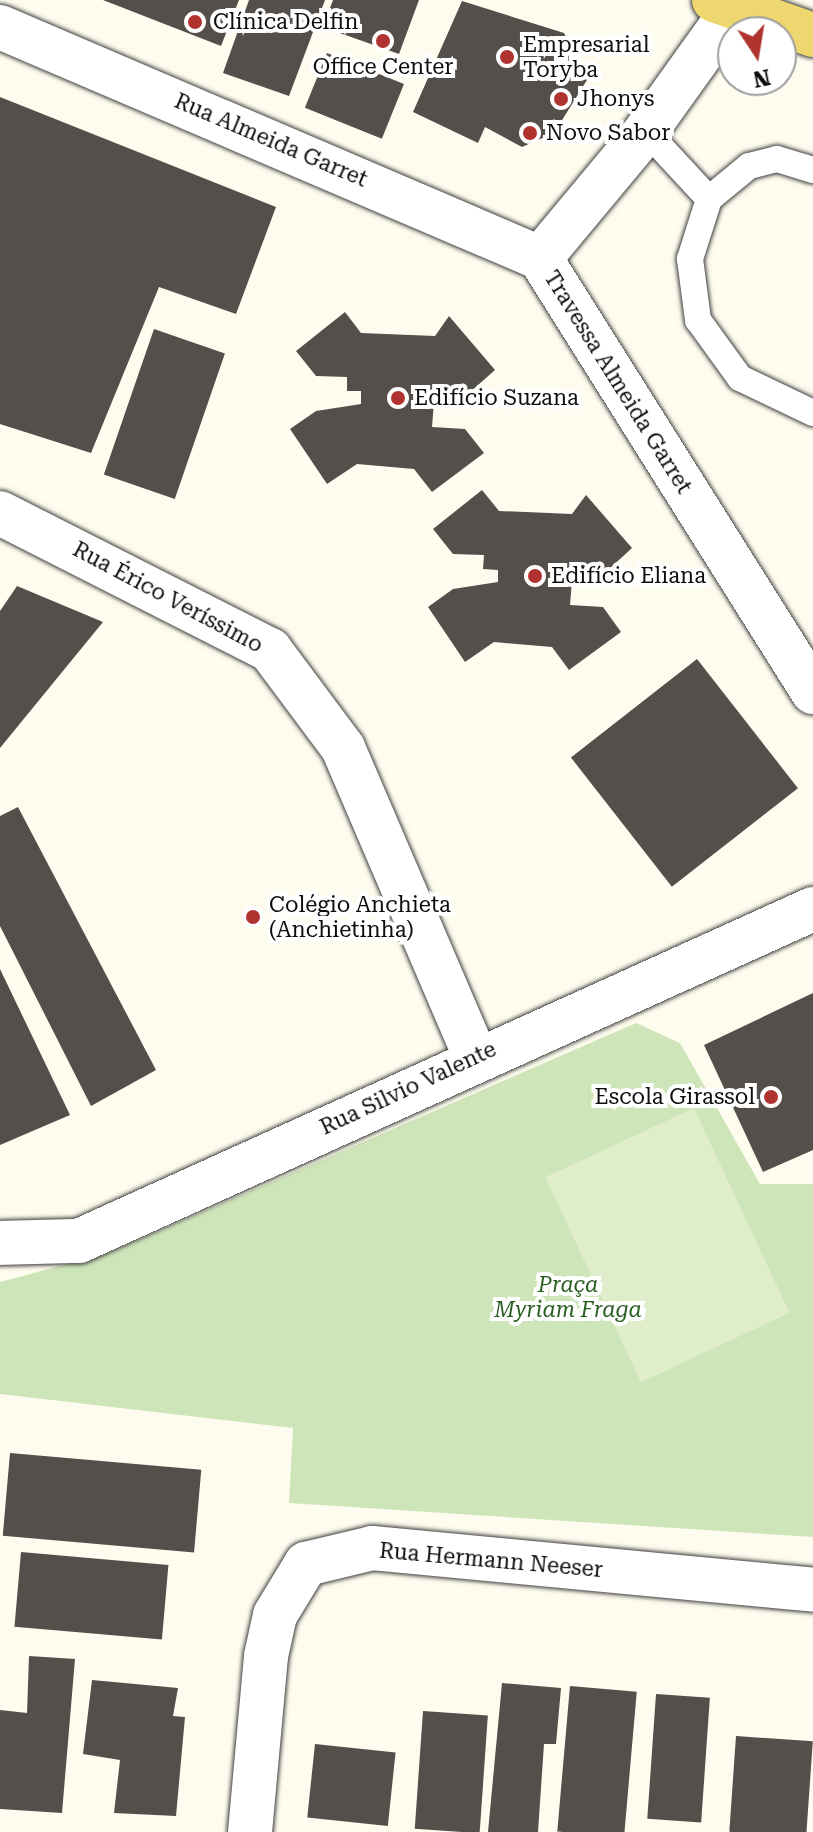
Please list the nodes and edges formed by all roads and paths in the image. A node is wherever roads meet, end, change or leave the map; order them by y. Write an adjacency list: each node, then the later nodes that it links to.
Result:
1 (724, 4): 3 (main road); 4 (street, Travessa Almeida Garret)
2 (0, 27): 7 (street, Rua Almeida Garret)
3 (813, 35)
4 (646, 131): 6 (lane); 7 (street, Travessa Almeida Garret)
5 (813, 170): 6 (lane)
6 (709, 199): 8 (lane)
7 (540, 258): 10 (street, Travessa Almeida Garret)
8 (813, 413)
9 (0, 513): 12 (street, Rua Érico Veríssimo)
10 (813, 692)
11 (813, 909): 12 (street, Rua Silvio Valente)
12 (475, 1056): 13 (street, Rua Silvio Valente)
13 (0, 1243)
14 (813, 1590): 15 (street, Rua Hermann Neeser)
15 (250, 1832)

